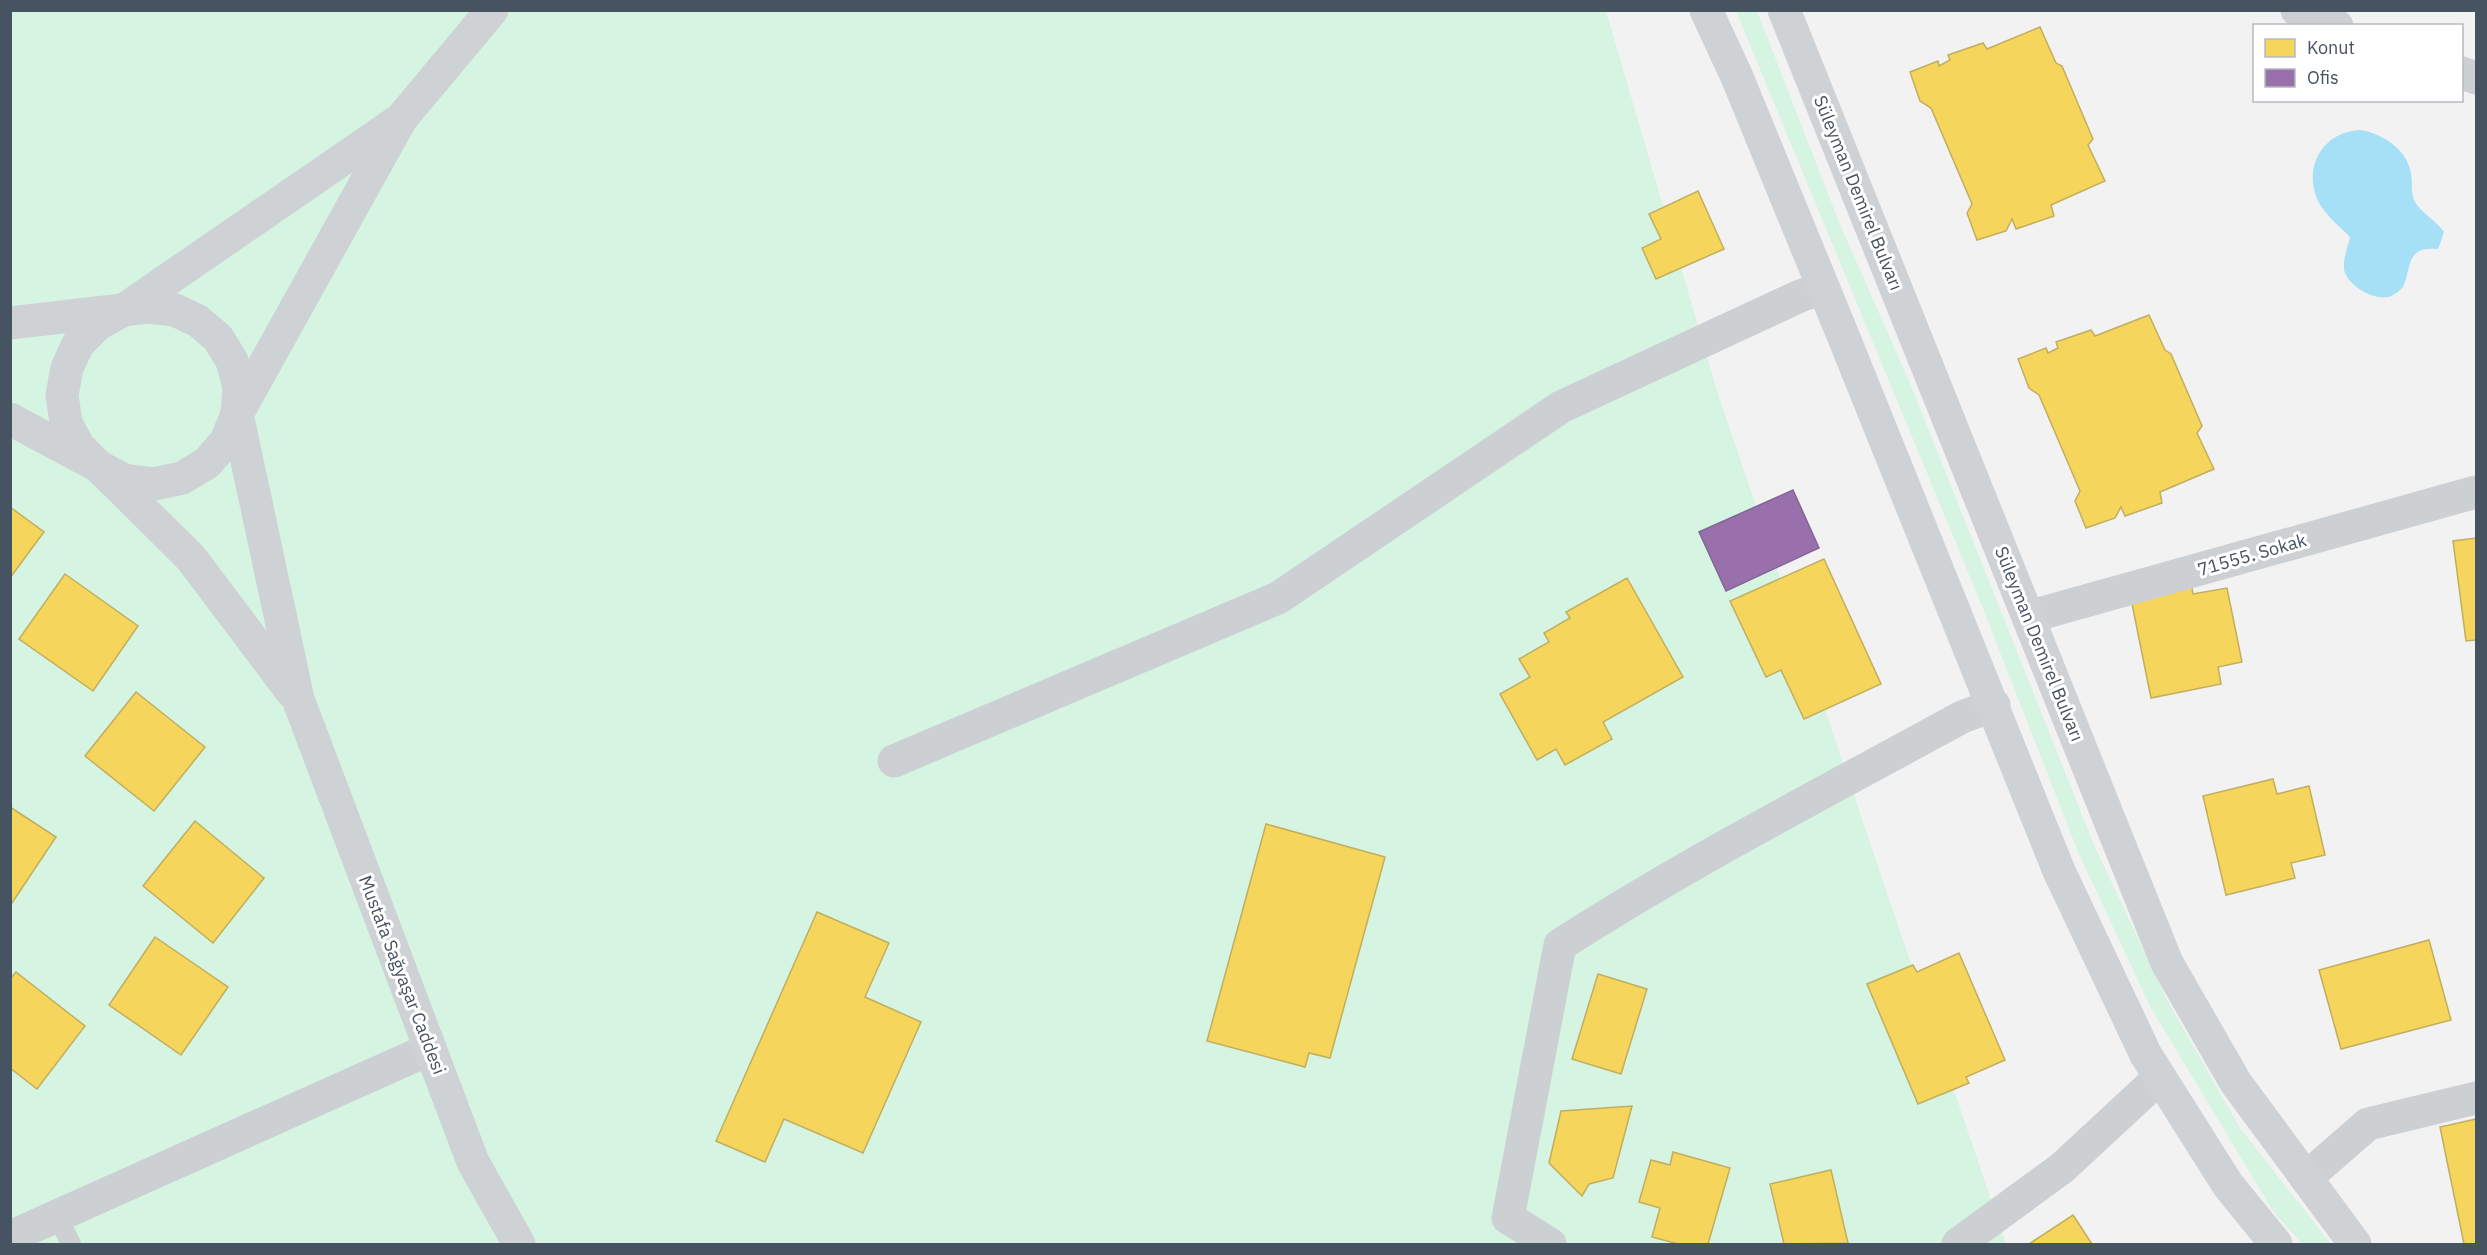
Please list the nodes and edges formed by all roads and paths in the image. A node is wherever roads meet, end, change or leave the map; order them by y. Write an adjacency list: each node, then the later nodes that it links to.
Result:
1 (492, 10): 6 (street)
2 (1706, 10): 7 (street)
3 (1784, 10): 14 (street, Süleyman Demirel Bulvarı)
4 (2297, 10): 5 (street)
5 (2332, 24)
6 (401, 119): 8 (street); 10 (street)
7 (1823, 288): 16 (street); 17 (street)
8 (122, 311): 9 (street); 10 (street); 12 (street)
9 (10, 322)
10 (237, 414): 12 (street); 15 (street)
11 (10, 419): 12 (street)
12 (99, 467): 15 (street)
13 (2476, 492): 14 (street, 71555. Sokak)
14 (2028, 617): 21 (street, Süleyman Demirel Bulvarı)
15 (298, 699): 18 (street, Mustafa Sağyaşar Caddesi)
16 (1994, 705): 19 (street); 26 (street)
17 (894, 761)
18 (430, 1049): 22 (street); 25 (street, Mustafa Sağyaşar Caddesi)
19 (2159, 1078): 27 (street); 28 (street)
20 (2476, 1098): 21 (street)
21 (2306, 1178): 29 (street, Süleyman Demirel Bulvarı)
22 (57, 1215): 23 (street); 24 (lane)
23 (14, 1227)
24 (71, 1245)
25 (519, 1245)
26 (1550, 1245)
27 (1958, 1245)
28 (2276, 1245)
29 (2355, 1245)

